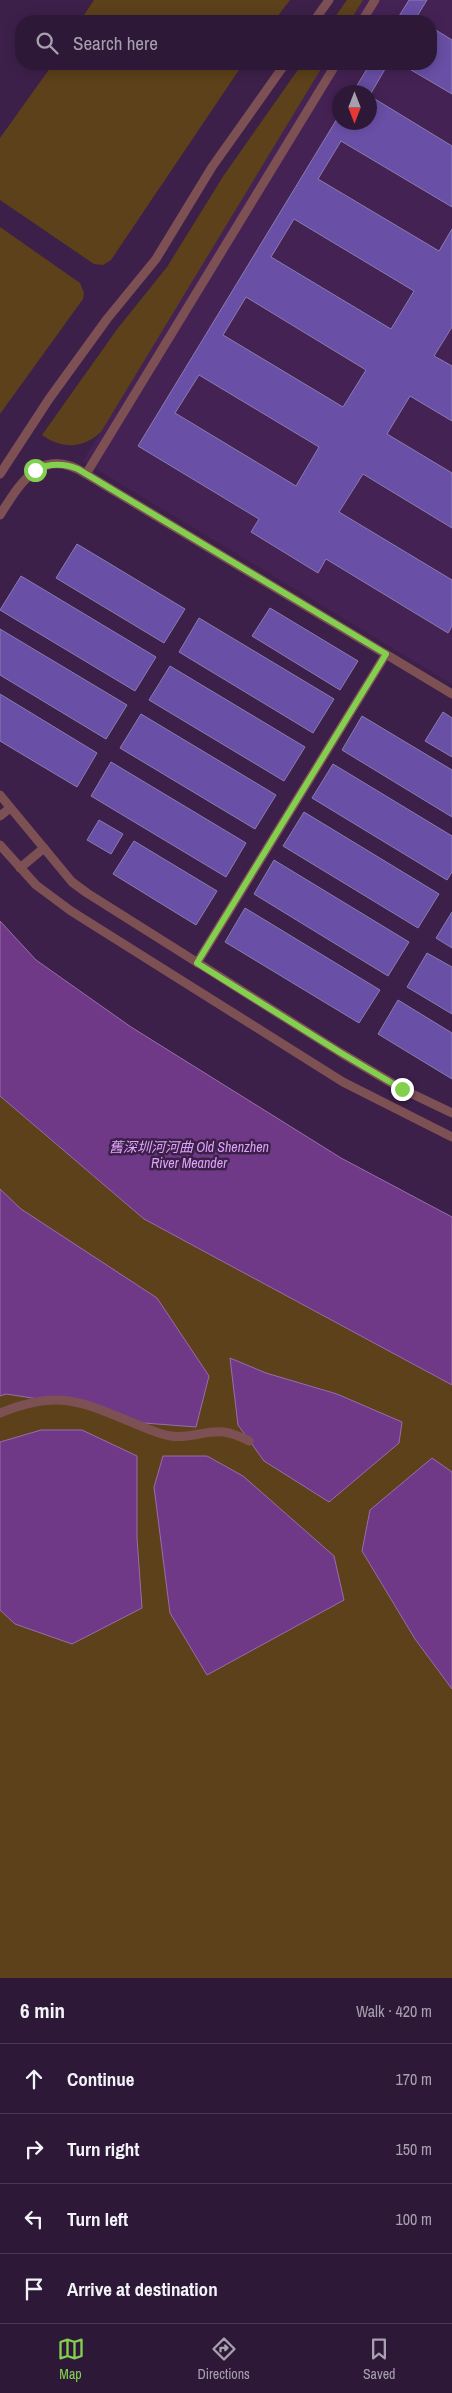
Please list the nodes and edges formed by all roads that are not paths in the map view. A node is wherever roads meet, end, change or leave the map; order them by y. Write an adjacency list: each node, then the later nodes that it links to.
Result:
1 (329, 0): 3 (lane)
2 (375, 0): 4 (lane)
3 (318, 15)
4 (366, 15)
5 (281, 70): 7 (lane)
6 (332, 70): 8 (lane)
7 (0, 474)
8 (86, 474): 9 (lane); 10 (lane)
9 (0, 515)
10 (386, 654): 11 (lane); 18 (lane)
11 (452, 694)
12 (0, 795): 13 (lane)
13 (10, 808): 14 (lane); 16 (lane)
14 (0, 816)
15 (0, 844): 17 (lane)
16 (44, 848): 17 (lane); 18 (lane)
17 (20, 868): 20 (lane)
18 (197, 963): 19 (lane)
19 (452, 1113)
20 (452, 1137)
21 (0, 1413): 22 (lane)
22 (249, 1441)

